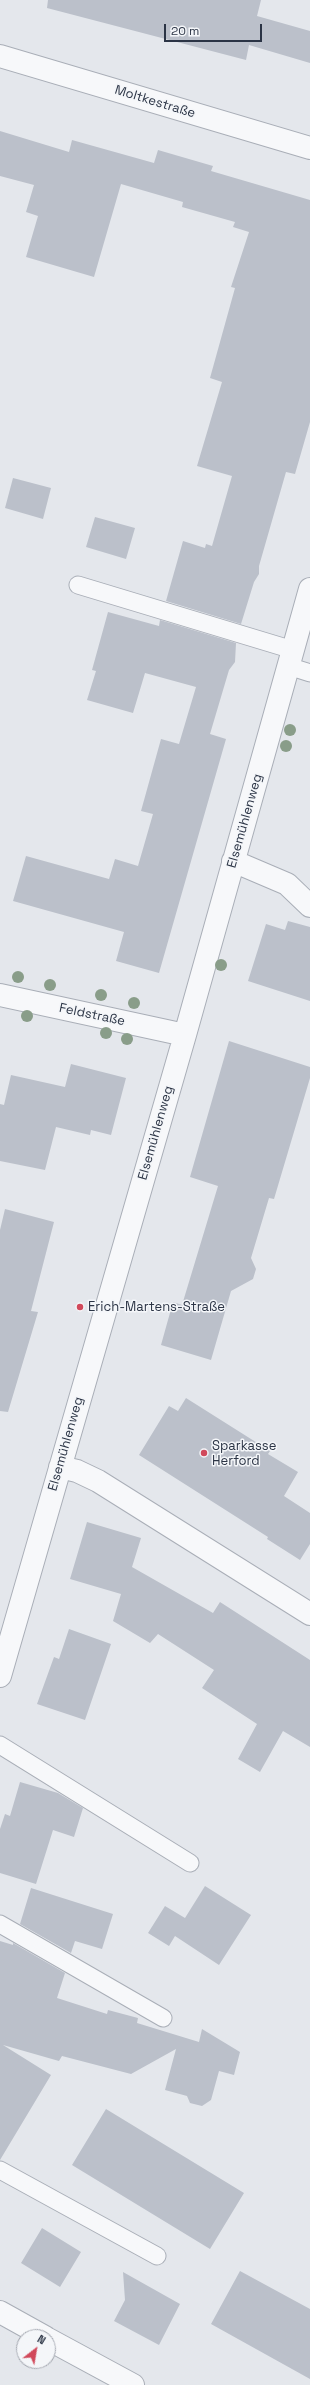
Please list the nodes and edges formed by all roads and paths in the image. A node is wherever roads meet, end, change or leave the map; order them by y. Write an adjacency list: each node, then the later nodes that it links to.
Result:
1 (0, 56): 2 (street, Moltkestraße)
2 (310, 148)
3 (78, 585): 5 (lane)
4 (310, 589): 5 (street, Elsemühlenweg)
5 (291, 658): 6 (lane); 7 (street, Elsemühlenweg)
6 (310, 673)
7 (233, 861): 8 (street); 10 (street, Elsemühlenweg)
8 (310, 906)
9 (0, 995): 10 (street, Feldstraße)
10 (185, 1035): 11 (street, Elsemühlenweg)
11 (60, 1467): 12 (street); 13 (street, Elsemühlenweg)
12 (310, 1614)
13 (0, 1676)
14 (0, 1745): 15 (lane)
15 (190, 1863)
16 (0, 1924): 17 (lane)
17 (163, 2018)
18 (0, 2170): 19 (lane)
19 (157, 2256)
20 (0, 2312): 21 (street)
21 (31, 2329)
22 (56, 2343): 23 (street)
23 (133, 2385)

